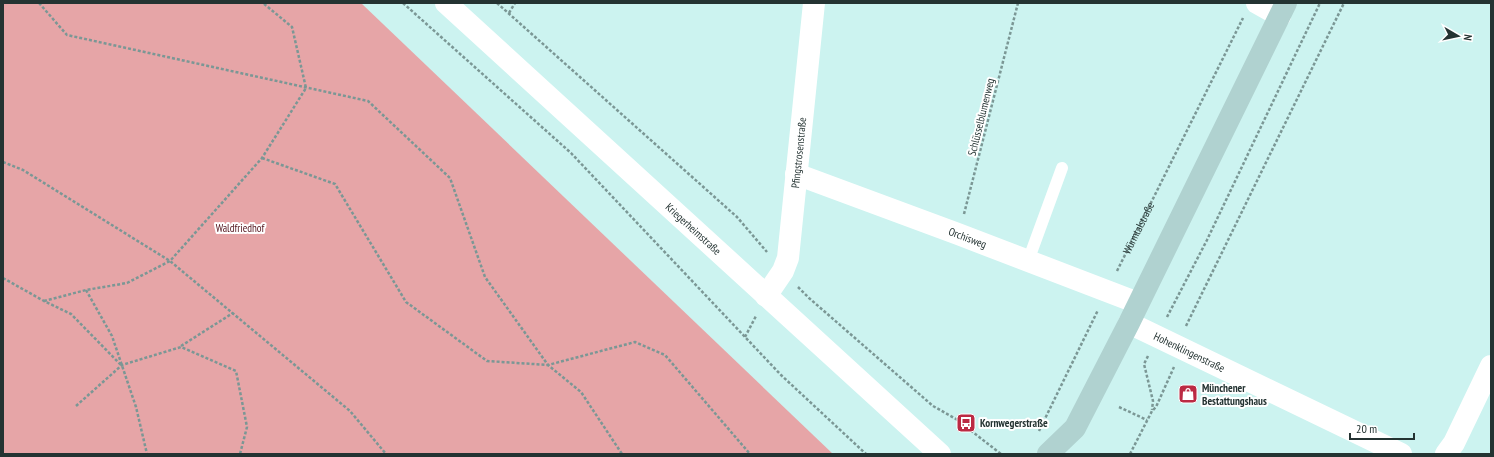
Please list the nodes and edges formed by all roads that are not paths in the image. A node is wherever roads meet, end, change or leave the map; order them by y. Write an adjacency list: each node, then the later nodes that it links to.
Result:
1 (446, 3): 8 (street, Kriegerheimstraße)
2 (814, 3): 6 (street, Pfingstrosenstraße)
3 (1283, 9): 4 (street); 9 (main road)
4 (1250, 10)
5 (1062, 168): 7 (lane)
6 (796, 174): 7 (street, Orchisweg); 8 (street, Pfingstrosenstraße)
7 (1028, 261): 9 (street, Orchisweg)
8 (766, 296): 13 (street, Kriegerheimstraße)
9 (1138, 303): 10 (main road)
10 (1129, 323): 12 (main road); 16 (street, Hohenklingenstraße)
11 (1491, 366): 17 (street)
12 (1075, 428): 14 (main road); 15 (main road)
13 (940, 454)
14 (1048, 454)
15 (1072, 454)
16 (1400, 454)
17 (1446, 454)

